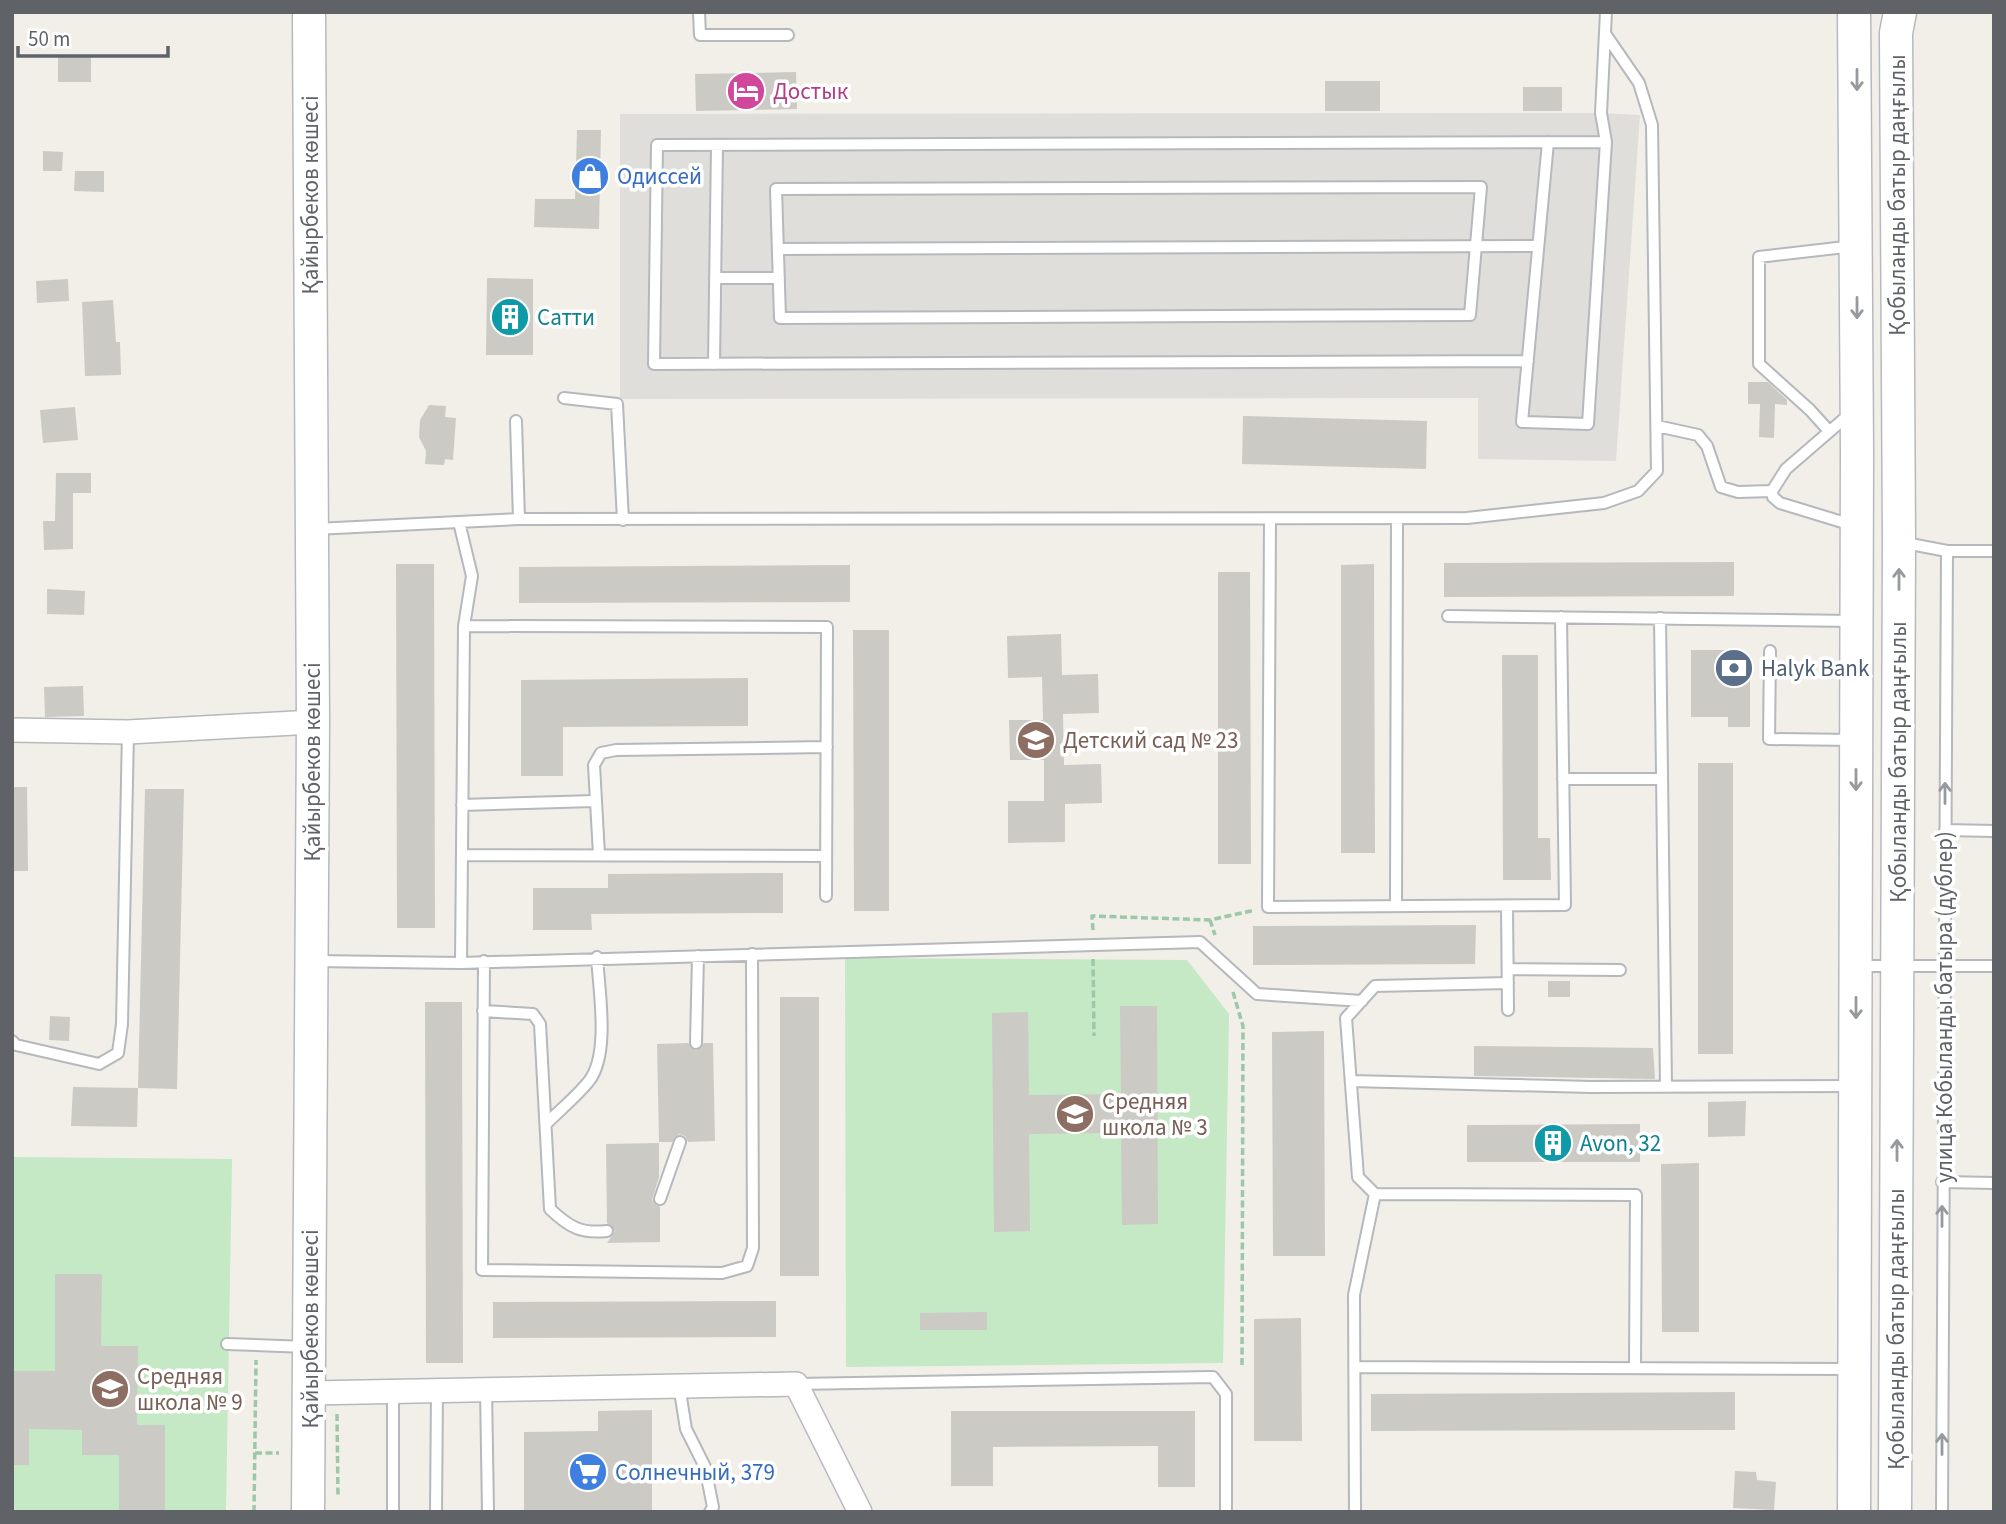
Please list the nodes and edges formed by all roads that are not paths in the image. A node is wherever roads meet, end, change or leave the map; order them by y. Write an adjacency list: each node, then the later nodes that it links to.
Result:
1 (309, 12): 31 (street, Қайырбеков көшесі)
2 (699, 12): 7 (lane)
3 (1606, 12): 6 (lane)
4 (1854, 12): 13 (street, Қобыланды батыр даңғылы, one-way to 13)
5 (1900, 12): 32 (street, Қобыланды батыр даңғылы)
6 (1606, 34): 9 (lane); 22 (lane)
7 (788, 35)
8 (1548, 142): 9 (lane); 10 (lane); 12 (lane)
9 (1606, 142): 17 (lane)
10 (717, 145): 15 (lane); 18 (lane)
11 (1476, 246): 12 (lane); 14 (lane); 14 (lane); 16 (lane)
12 (1538, 246): 17 (lane)
13 (1857, 246): 20 (street, Қобыланды батыр даңғылы, one-way to 20); 23 (lane)
14 (778, 248): 16 (lane)
15 (715, 278): 16 (lane); 18 (lane)
16 (779, 278)
17 (1528, 361): 18 (lane)
18 (714, 364)
19 (564, 398): 28 (lane)
20 (1857, 408): 23 (lane); 30 (street, Қобыланды батыр даңғылы)
21 (516, 421): 25 (lane)
22 (1657, 426): 24 (lane); 27 (lane)
23 (1829, 432): 24 (lane)
24 (1772, 491): 30 (lane)
25 (519, 519): 28 (lane); 29 (lane)
26 (1270, 519): 27 (lane); 28 (lane); 56 (lane)
27 (1397, 519): 56 (lane)
28 (622, 520)
29 (459, 522): 31 (lane); 39 (lane)
30 (1857, 527): 38 (street, Қобыланды батыр даңғылы)
31 (310, 529): 41 (street, Қайырбеков көшесі)
32 (1899, 542): 33 (lane); 65 (street, Қобыланды батыр даңғылы, one-way to 32)
33 (1947, 551): 34 (lane); 50 (lane, улица Кобыланды батыра (дублер), one-way to 33)
34 (1994, 551)
35 (1448, 616): 36 (lane)
36 (1561, 617): 37 (lane); 46 (lane)
37 (1660, 618): 38 (lane); 47 (lane)
38 (1857, 621): 44 (street, Қобыланды батыр даңғылы)
39 (464, 626): 45 (lane); 49 (lane)
40 (1770, 651): 44 (lane)
41 (313, 722): 43 (street); 61 (street, Қайырбеков көшесі)
42 (12, 730): 43 (street)
43 (128, 732): 74 (lane)
44 (1857, 740): 64 (street, Қобыланды батыр даңғылы, one-way to 64)
45 (827, 747): 48 (lane); 54 (lane)
46 (1563, 779): 47 (lane); 57 (lane)
47 (1662, 779): 78 (lane)
48 (595, 801): 49 (lane); 53 (lane)
49 (462, 805): 52 (lane)
50 (1945, 830): 51 (lane); 66 (lane, улица Кобыланды батыра (дублер))
51 (1994, 831)
52 (462, 855): 53 (lane); 63 (lane)
53 (599, 855): 54 (lane)
54 (826, 856): 55 (lane)
55 (826, 896)
56 (1396, 906): 57 (lane)
57 (1507, 906): 68 (lane)
58 (752, 954): 59 (lane); 71 (lane); 73 (lane)
59 (698, 956): 60 (lane); 75 (lane)
60 (597, 957): 62 (lane); 79 (lane)
61 (311, 961): 63 (lane); 87 (street, Қайырбеков көшесі)
62 (484, 961): 63 (lane); 73 (lane)
63 (461, 962)
64 (1856, 966): 65 (lane); 77 (street, Қобыланды батыр даңғылы, one-way to 77)
65 (1898, 966): 66 (lane); 106 (street, Қобыланды батыр даңғылы, one-way to 65)
66 (1944, 966): 67 (lane); 81 (lane, улица Кобыланды батыра (дублер))
67 (1994, 966)
68 (1508, 969): 69 (lane); 70 (lane)
69 (1620, 970)
70 (1508, 983): 71 (lane); 72 (lane)
71 (1362, 1001): 76 (lane)
72 (1508, 1010)
73 (483, 1011): 79 (lane)
74 (12, 1041)
75 (696, 1043)
76 (1351, 1081): 78 (lane); 83 (lane)
77 (1856, 1086): 78 (lane); 90 (street, Қобыланды батыр даңғылы)
78 (1666, 1087)
79 (547, 1124): 85 (lane)
80 (680, 1142): 84 (lane)
81 (1942, 1182): 82 (lane); 107 (lane, улица Кобыланды батыра (дублер), one-way to 81)
82 (1994, 1182)
83 (1375, 1194): 88 (lane); 89 (lane)
84 (660, 1199)
85 (607, 1231)
86 (227, 1344): 87 (lane)
87 (310, 1347): 96 (street, Қайырбеков көшесі)
88 (1355, 1367): 89 (lane); 104 (lane)
89 (1635, 1368): 90 (lane)
90 (1854, 1369): 105 (street, Қобыланды батыр даңғылы)
91 (796, 1384): 92 (street); 102 (street); 103 (lane)
92 (679, 1385): 93 (street); 101 (lane)
93 (486, 1389): 95 (street); 100 (lane)
94 (393, 1391): 95 (street); 96 (street); 98 (lane)
95 (437, 1391): 99 (lane)
96 (324, 1393): 97 (street, Қайырбеков көшесі)
97 (308, 1512)
98 (393, 1512)
99 (436, 1512)
100 (488, 1512)
101 (710, 1512)
102 (860, 1512)
103 (1226, 1512)
104 (1355, 1512)
105 (1854, 1512)
106 (1895, 1512)
107 (1942, 1512)

